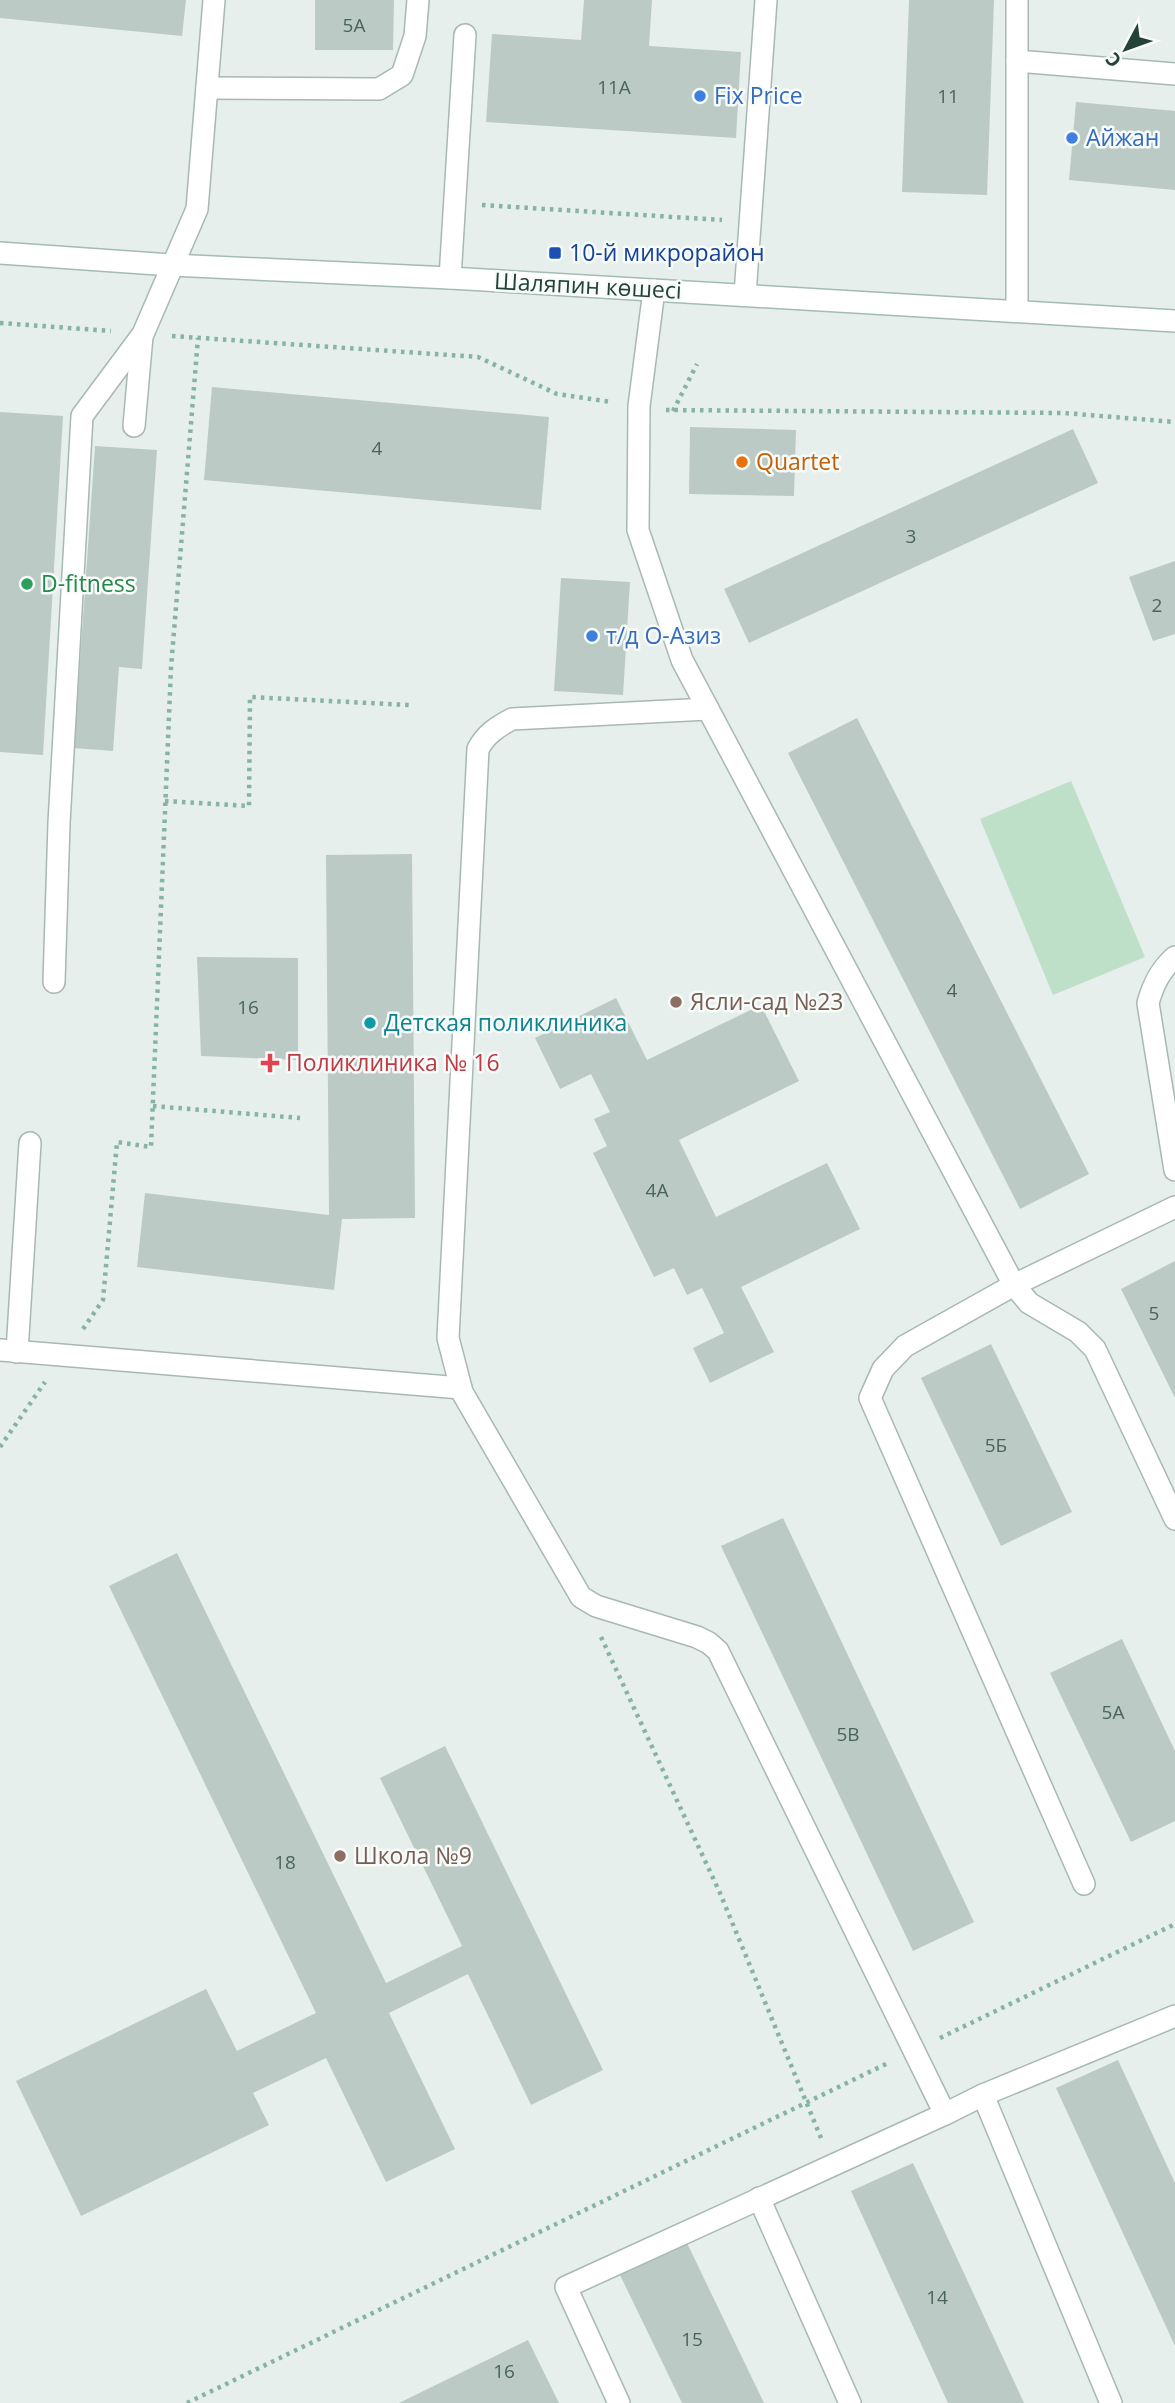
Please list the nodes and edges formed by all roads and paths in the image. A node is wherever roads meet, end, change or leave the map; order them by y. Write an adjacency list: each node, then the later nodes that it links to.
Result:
1 (214, 0): 8 (main road)
2 (418, 0): 8 (main road)
3 (766, 0): 10 (main road)
4 (1017, 0): 6 (main road)
5 (465, 36): 9 (main road)
6 (1017, 61): 7 (main road); 16 (main road)
7 (1175, 74)
8 (207, 88): 12 (main road)
9 (455, 203): 10 (path); 13 (main road)
10 (750, 222): 15 (main road)
11 (0, 253): 12 (main road, Шаляпин көшесі)
12 (171, 265): 13 (main road, Шаляпин көшесі); 19 (main road)
13 (450, 278): 14 (main road, Шаляпин көшесі)
14 (654, 290): 15 (main road, Шаляпин көшесі); 22 (main road)
15 (745, 295): 16 (main road, Шаляпин көшесі)
16 (1017, 312): 17 (main road, Шаляпин көшесі)
17 (1175, 321)
18 (0, 323): 19 (path)
19 (143, 334): 20 (path); 25 (main road); 30 (main road)
20 (198, 338): 22 (path); 28 (path)
21 (697, 363): 23 (path)
22 (639, 406): 23 (path); 27 (main road)
23 (673, 411): 24 (path)
24 (1175, 422)
25 (134, 426)
26 (409, 705): 28 (path)
27 (708, 709): 37 (main road); 39 (main road)
28 (165, 801): 31 (path)
29 (1175, 957): 34 (main road)
30 (54, 982)
31 (153, 1107): 32 (path); 36 (path)
32 (300, 1118)
33 (30, 1143): 38 (main road)
34 (1175, 1170)
35 (1175, 1207): 37 (main road)
36 (106, 1275)
37 (1014, 1285): 40 (main road); 42 (main road)
38 (8, 1351): 39 (main road)
39 (461, 1388): 41 (main road)
40 (1175, 1519)
41 (583, 1599): 45 (main road); 47 (path)
42 (1084, 1884)
43 (1175, 1924): 45 (path)
44 (1175, 2016): 46 (main road)
45 (914, 2050): 47 (path); 48 (main road)
46 (983, 2095): 48 (main road); 54 (main road)
47 (806, 2102): 49 (path); 51 (path)
48 (944, 2114): 49 (main road)
49 (832, 2165): 50 (main road)
50 (759, 2198): 52 (main road); 53 (main road)
51 (187, 2403)
52 (619, 2403)
53 (850, 2403)
54 (1111, 2403)

